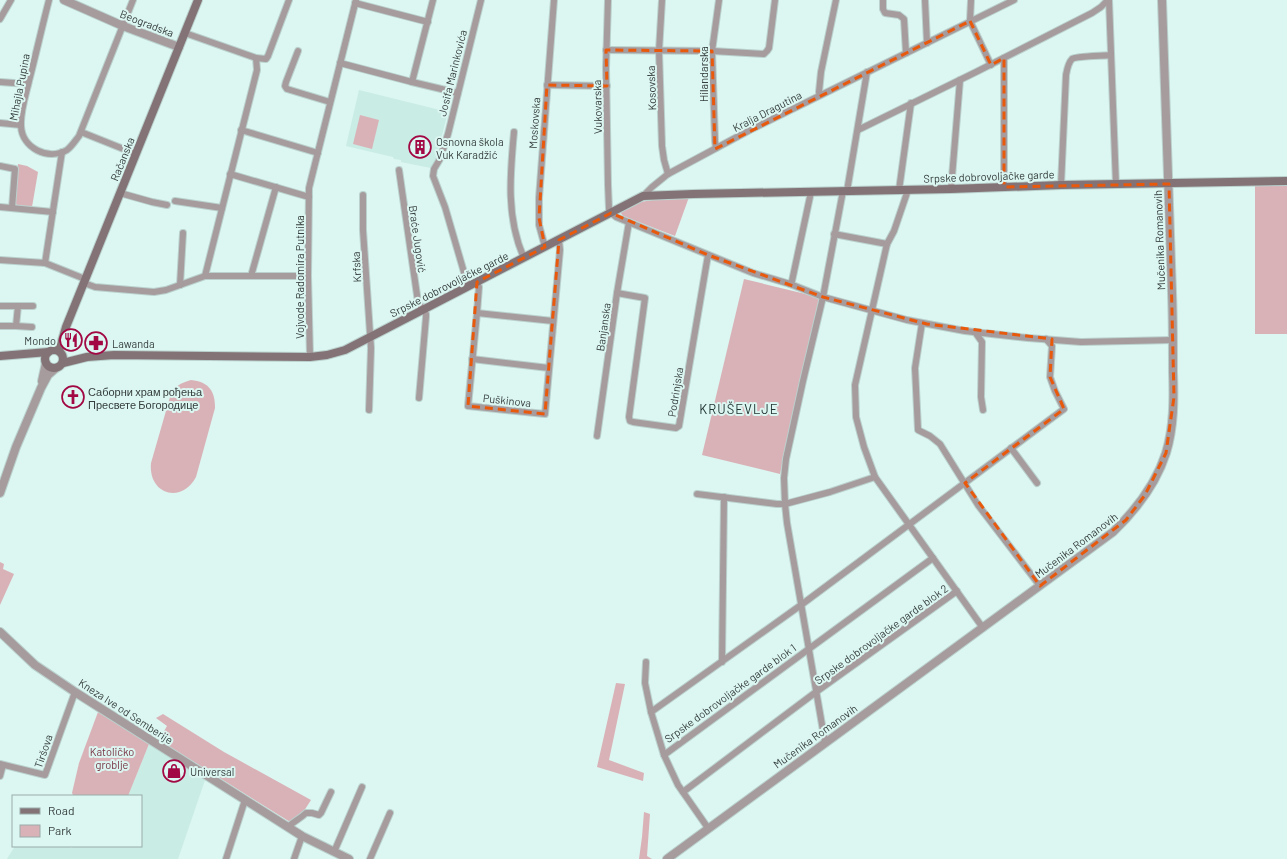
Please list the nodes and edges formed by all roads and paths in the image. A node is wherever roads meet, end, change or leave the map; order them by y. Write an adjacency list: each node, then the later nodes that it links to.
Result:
1 (11, 0): 21 (street)
2 (49, 0): 42 (street, Mihajla Pupina)
3 (64, 0): 24 (street, Beogradska)
4 (133, 0): 24 (street)
5 (198, 0): 25 (main road, Račanska)
6 (289, 0): 34 (street)
7 (433, 0): 23 (street)
8 (481, 0): 45 (street, Josifa Marinkovića)
9 (554, 0): 43 (street, Moskovska)
10 (608, 0): 28 (street, Vukovarska)
11 (662, 0): 30 (street, Kosovska)
12 (719, 0): 31 (street, Hilandarska)
13 (775, 0): 31 (street)
14 (836, 0): 46 (street)
15 (883, 0): 32 (street)
16 (926, 0): 26 (street)
17 (971, 0): 22 (street)
18 (1013, 0): 22 (street, Kralja Dragutina)
19 (1162, 0): 64 (street, Mučenika Romanovih)
20 (355, 2): 23 (street); 36 (street, Vojvode Radomira Putnika)
21 (0, 19)
22 (970, 21): 26 (street, Kralja Dragutina); 37 (street)
23 (428, 22): 41 (street)
24 (123, 26): 27 (street, Beogradska); 53 (street)
25 (185, 33): 27 (main road, Račanska); 34 (street)
26 (927, 42): 32 (street, Kralja Dragutina)
27 (179, 47): 58 (main road, Račanska)
28 (606, 50): 30 (street); 44 (street, Vukovarska)
29 (298, 51): 47 (street)
30 (659, 51): 31 (street); 62 (street, Kosovska)
31 (712, 51): 55 (street, Hilandarska)
32 (906, 53): 38 (street, Kralja Dragutina)
33 (1111, 55): 35 (street); 65 (street); 66 (street)
34 (256, 58): 51 (street)
35 (1004, 58): 37 (street); 68 (street)
36 (340, 63): 41 (street); 47 (street, Vojvode Radomira Putnika)
37 (991, 65): 39 (street)
38 (867, 72): 46 (street, Kralja Dragutina); 52 (street, Srpske dobrovoljačke garde blok 1)
39 (960, 80): 48 (street); 69 (street)
40 (0, 82): 42 (street)
41 (412, 82): 45 (street)
42 (28, 84): 50 (street, Mihajla Pupina)
43 (547, 85): 44 (street); 90 (street, Moskovska)
44 (607, 86): 84 (street, Vukovarska)
45 (458, 93): 102 (street, Josifa Marinkovića)
46 (820, 95): 55 (street, Kralja Dragutina)
47 (330, 102): 57 (street, Vojvode Radomira Putnika)
48 (911, 104): 52 (street); 70 (street)
49 (0, 123): 50 (street)
50 (21, 125): 56 (street, Mihajla Pupina)
51 (241, 130): 57 (street); 61 (street)
52 (858, 130): 72 (street, Srpske dobrovoljačke garde blok 1)
53 (80, 132): 56 (street); 58 (street)
54 (514, 132): 92 (street)
55 (716, 148): 62 (street, Kralja Dragutina)
56 (62, 152): 83 (street)
57 (318, 153): 77 (street, Vojvode Radomira Putnika)
58 (136, 154): 74 (main road, Račanska)
59 (0, 166): 81 (street)
60 (399, 170): 108 (street, Braće Jugović)
61 (230, 174): 67 (street); 82 (street)
62 (668, 174): 76 (street, Kralja Dragutina)
63 (1287, 181): 64 (main road, Srpske dobrovoljačke garde)
64 (1169, 184): 66 (main road, Srpske dobrovoljačke garde); 121 (street, Mučenika Romanovih)
65 (1061, 185): 66 (main road, Srpske dobrovoljačke garde); 68 (main road, Srpske dobrovoljačke garde)
66 (1116, 185)
67 (276, 187): 77 (street); 96 (street)
68 (1004, 187): 69 (main road, Srpske dobrovoljačke garde)
69 (951, 189): 71 (main road, Srpske dobrovoljačke garde)
70 (899, 190): 71 (main road, Srpske dobrovoljačke garde); 72 (main road, Srpske dobrovoljačke garde)
71 (908, 190): 89 (street, Srpske dobrovoljačke garde blok 2)
72 (845, 191): 73 (main road, Srpske dobrovoljačke garde); 87 (street, Srpske dobrovoljačke garde blok 1)
73 (811, 192): 76 (main road, Srpske dobrovoljačke garde); 100 (street)
74 (120, 193): 79 (street); 98 (main road, Račanska)
75 (363, 196): 118 (street, Krfska)
76 (644, 196): 84 (main road, Srpske dobrovoljačke garde)
77 (308, 197): 97 (street, Vojvode Radomira Putnika)
78 (175, 201): 82 (street)
79 (167, 205)
80 (0, 207): 81 (street)
81 (12, 208): 83 (street)
82 (222, 208): 95 (street)
83 (53, 212): 94 (street)
84 (611, 213): 85 (street); 88 (main road, Srpske dobrovoljačke garde)
85 (629, 222): 91 (street); 103 (street, Banjanska)
86 (183, 233): 101 (street)
87 (834, 234): 89 (street); 104 (street, Srpske dobrovoljačke garde blok 1)
88 (559, 240): 90 (main road, Srpske dobrovoljačke garde); 111 (street, Puškinova)
89 (887, 244): 109 (street, Srpske dobrovoljačke garde blok 2)
90 (545, 247): 92 (main road, Srpske dobrovoljačke garde)
91 (708, 255): 100 (street); 103 (street, Podrinjska)
92 (524, 258): 99 (main road, Srpske dobrovoljačke garde)
93 (0, 260): 94 (street)
94 (45, 263): 98 (street)
95 (205, 276): 96 (street); 101 (street)
96 (250, 276): 97 (street)
97 (308, 276): 127 (street, Vojvode Radomira Putnika)
98 (85, 281): 101 (street); 124 (main road, Račanska)
99 (477, 282): 102 (main road, Srpske dobrovoljačke garde); 110 (street, Puškinova)
100 (790, 284): 104 (street)
101 (180, 285)
102 (468, 286): 108 (main road, Srpske dobrovoljačke garde)
103 (617, 293): 137 (street, Banjanska)
104 (823, 297): 109 (street); 145 (street, Srpske dobrovoljačke garde blok 1)
105 (0, 306): 106 (street)
106 (18, 306): 107 (street); 114 (street)
107 (33, 306)
108 (422, 310): 118 (main road, Srpske dobrovoljačke garde); 134 (street, Braće Jugović)
109 (871, 311): 112 (street); 139 (street, Srpske dobrovoljačke garde blok 2)
110 (477, 313): 111 (street); 129 (street, Puškinova)
111 (553, 321): 132 (street, Puškinova)
112 (922, 323): 116 (street); 140 (street)
113 (0, 326): 114 (street)
114 (16, 326): 115 (street)
115 (32, 327)
116 (975, 332): 117 (street); 122 (street)
117 (991, 334): 119 (street); 122 (street)
118 (370, 337): 127 (main road, Srpske dobrovoljačke garde); 135 (street, Krfska)
119 (1046, 339): 120 (street); 123 (street)
120 (1056, 340): 121 (street); 123 (street)
121 (1173, 340): 148 (street, Mučenika Romanovih)
122 (982, 342): 136 (street)
123 (1052, 346): 138 (street)
124 (55, 351): 125 (main road); 128 (main road); 130 (main road); 131 (main road)
125 (24, 354): 126 (main road); 130 (main road)
126 (0, 356)
127 (310, 356): 128 (main road, Srpske dobrovoljačke garde)
128 (87, 357): 131 (main road)
129 (472, 359): 132 (street); 132 (street, Puškinova)
130 (45, 362): 131 (main road); 133 (street)
131 (60, 365): 133 (street)
132 (549, 368)
133 (41, 388): 142 (street)
134 (419, 398)
135 (369, 410)
136 (984, 410)
137 (598, 436)
138 (1011, 448): 140 (street); 141 (street)
139 (875, 477): 145 (street); 146 (street, Srpske dobrovoljačke garde blok 2)
140 (965, 483): 146 (street); 148 (street)
141 (1038, 483)
142 (0, 490)
143 (697, 494): 144 (street)
144 (724, 497): 145 (street); 155 (street)
145 (785, 504): 150 (street, Srpske dobrovoljačke garde blok 1)
146 (909, 525): 147 (street, Srpske dobrovoljačke garde blok 2); 150 (street)
147 (933, 558): 149 (street, Srpske dobrovoljačke garde blok 2); 153 (street)
148 (1040, 586): 151 (street, Mučenika Romanovih)
149 (957, 591): 151 (street, Srpske dobrovoljačke garde blok 2); 157 (street, Srpske dobrovoljačke garde blok 2)
150 (801, 604): 153 (street, Srpske dobrovoljačke garde blok 1); 155 (street)
151 (983, 628): 159 (street, Mučenika Romanovih)
152 (0, 632): 156 (street, Kneza Ive od Semberije)
153 (808, 648): 157 (street, Srpske dobrovoljačke garde blok 1); 160 (street, Srpske dobrovoljačke garde blok 1)
154 (646, 662): 158 (street)
155 (722, 662): 158 (street)
156 (75, 692): 161 (street, Tiršova); 166 (street, Kneza Ive od Semberije)
157 (816, 692): 159 (street, Srpske dobrovoljačke garde blok 1); 165 (street)
158 (651, 712): 160 (street)
159 (825, 742): 169 (street, Mučenika Romanovih)
160 (664, 755): 165 (street)
161 (1, 765): 162 (street, Tiršova)
162 (0, 776)
163 (362, 787): 171 (street)
164 (331, 792): 168 (street)
165 (683, 792): 169 (street)
166 (245, 800): 168 (street, Kneza Ive od Semberije); 172 (street)
167 (390, 814): 175 (street)
168 (288, 827): 170 (street, Kneza Ive od Semberije)
169 (708, 828): 176 (street, Mučenika Romanovih)
170 (302, 836): 171 (street, Kneza Ive od Semberije); 173 (street)
171 (338, 855): 174 (street, Kneza Ive od Semberije)
172 (226, 859)
173 (294, 859)
174 (349, 859)
175 (370, 859)
176 (667, 859)

